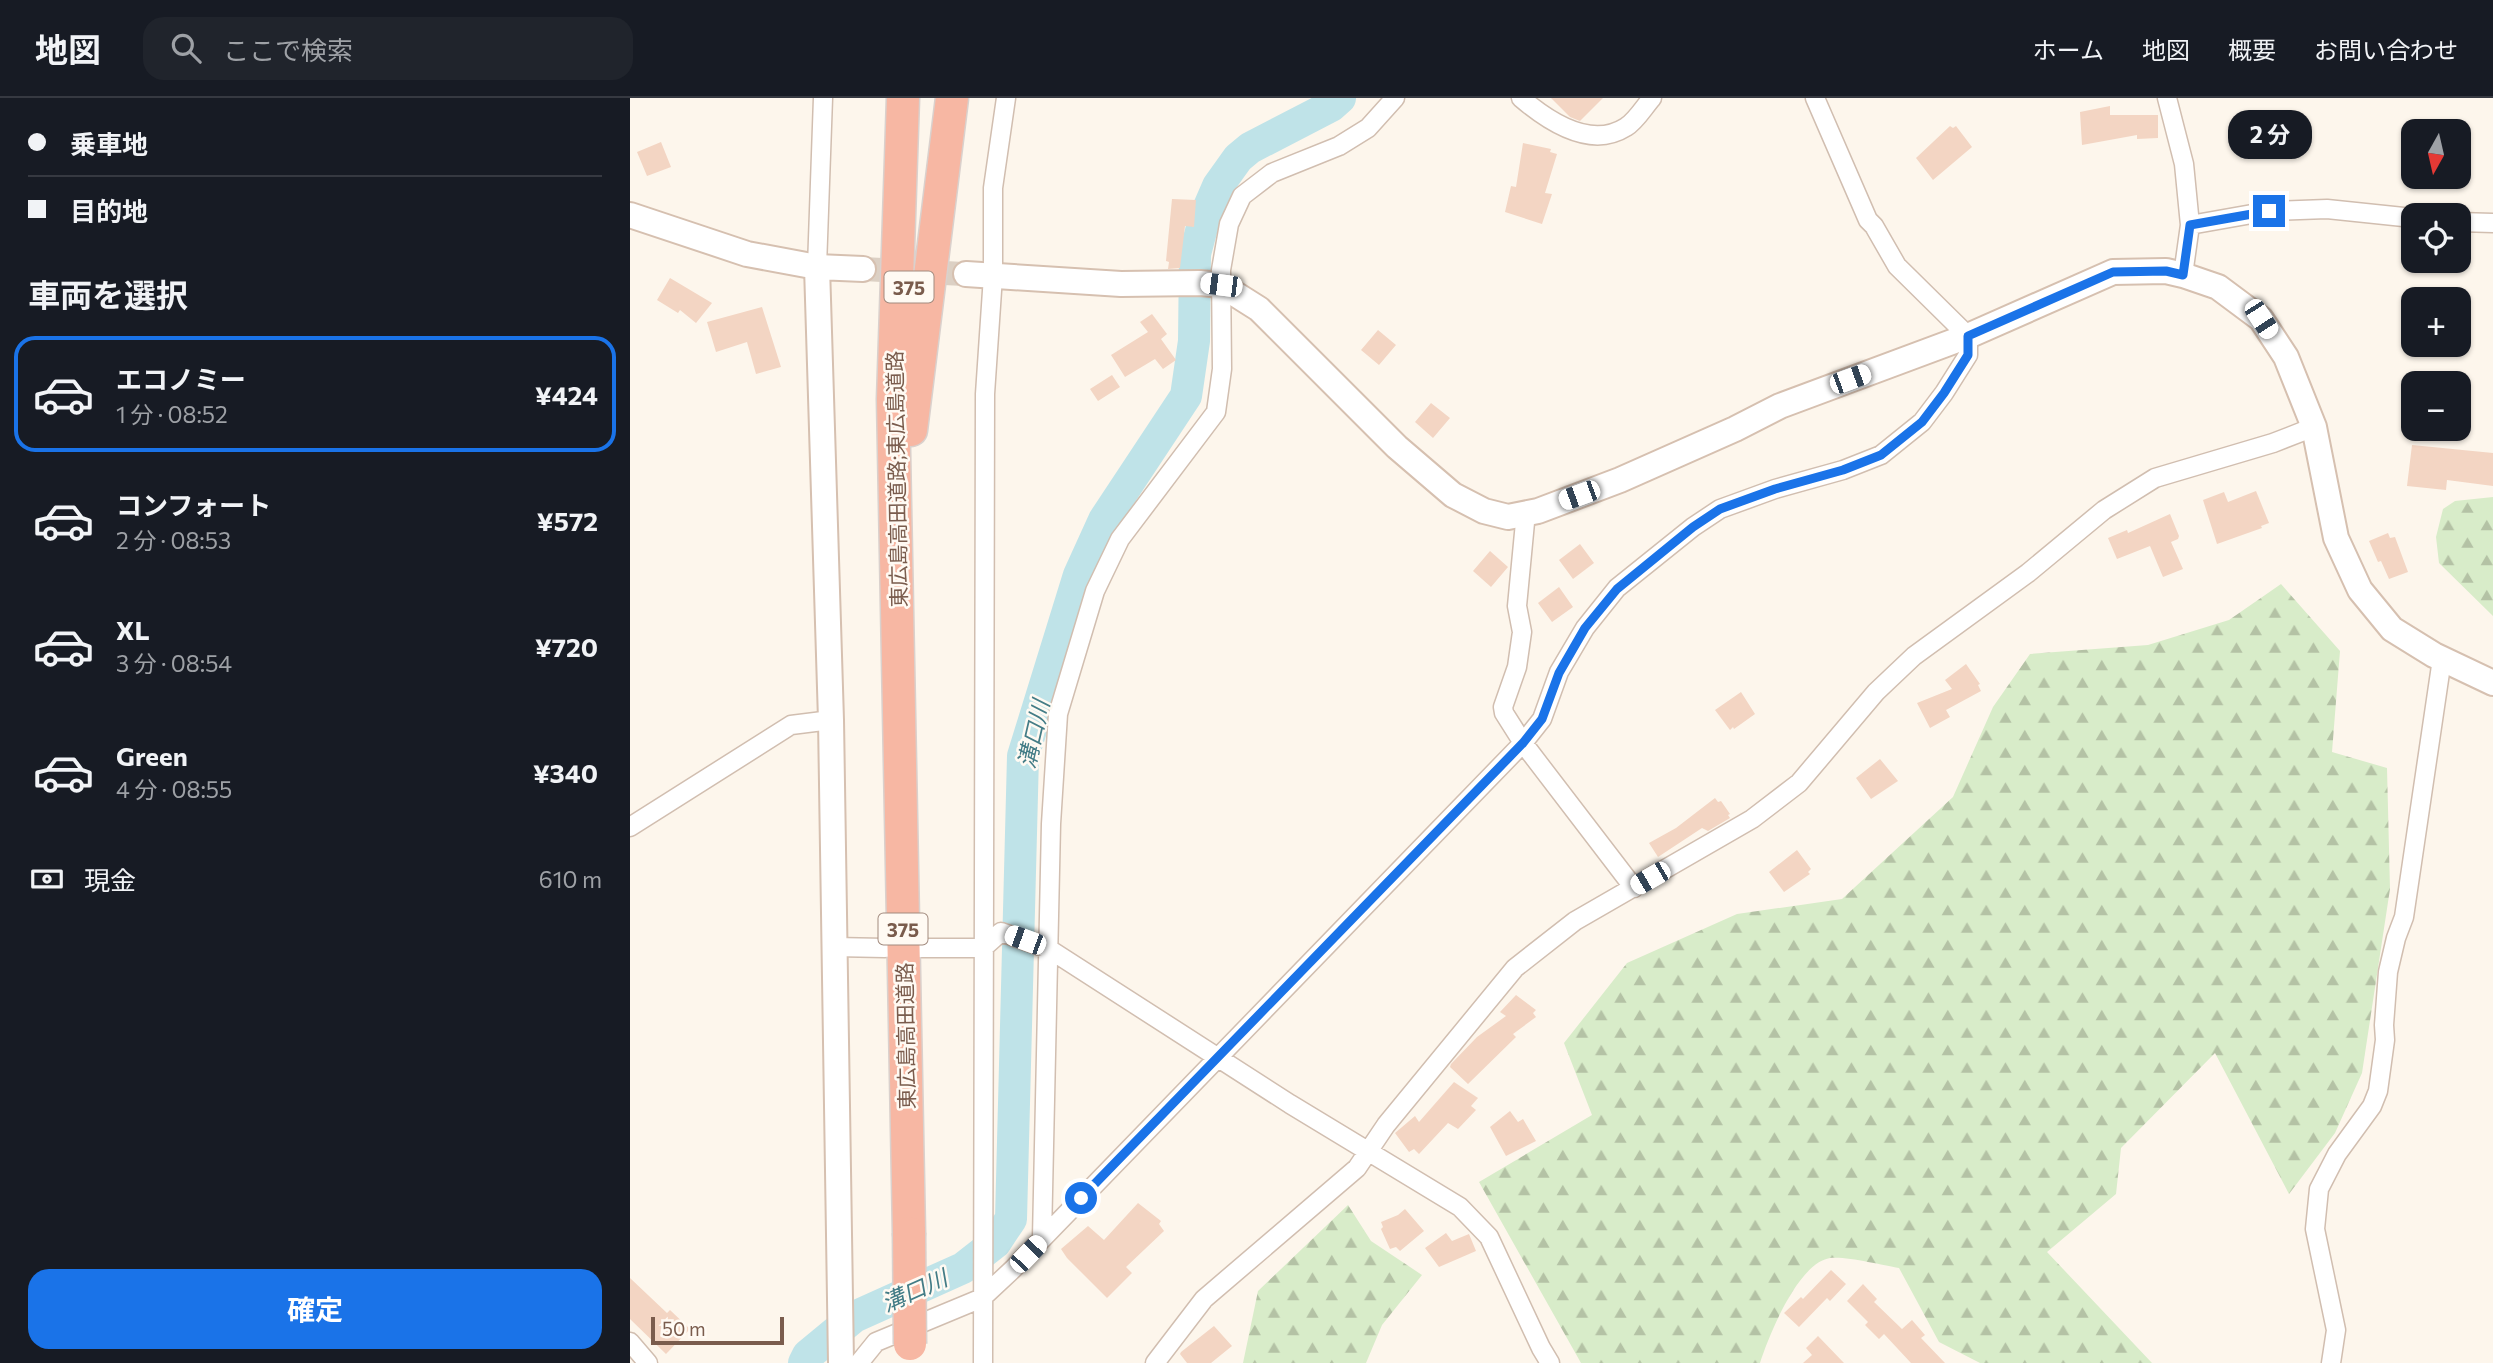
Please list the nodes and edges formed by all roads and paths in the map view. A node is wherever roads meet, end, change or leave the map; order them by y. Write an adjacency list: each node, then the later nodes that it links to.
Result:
1 (822, 98): 17 (street)
2 (884, 98): 24 (highway)
3 (903, 98): 24 (highway, 東広島高田道路;東広島道路 / 375)
4 (918, 98): 26 (highway, 東広島高田道路;東広島道路 / 375)
5 (952, 98): 26 (highway)
6 (1006, 98): 21 (street)
7 (1395, 98): 22 (street)
8 (1521, 98): 9 (street)
9 (1652, 98)
10 (1815, 98): 23 (street)
11 (2167, 98): 16 (street)
12 (630, 215): 17 (street)
13 (2401, 217): 16 (street)
14 (2471, 222): 15 (street)
15 (2493, 223)
16 (2190, 225): 20 (street)
17 (817, 267): 18 (street); 31 (street)
18 (863, 269)
19 (966, 274): 21 (street)
20 (2183, 275): 23 (street); 25 (street)
21 (993, 276): 22 (street); 38 (street)
22 (1221, 285): 27 (street); 39 (street)
23 (1968, 336): 27 (street); 32 (street)
24 (893, 399): 28 (highway, 東広島高田道路;東広島道路 / 375)
25 (2314, 427): 29 (street); 34 (street)
26 (905, 475): 28 (highway, 東広島高田道路;東広島道路 / 375)
27 (1526, 512): 32 (street)
28 (898, 626): 45 (highway, 東広島高田道路 / 375, bridge)
29 (2442, 659): 30 (street); 52 (street)
30 (2493, 683)
31 (831, 720): 33 (street); 35 (street)
32 (1523, 743): 34 (street); 40 (street)
33 (630, 827)
34 (1634, 888): 41 (street)
35 (834, 947): 36 (street); 47 (street)
36 (885, 948)
37 (920, 948): 38 (street)
38 (983, 948): 39 (street); 43 (street)
39 (1049, 949): 40 (street); 42 (street)
40 (1217, 1058): 41 (street); 42 (street)
41 (1367, 1151): 50 (street); 51 (street)
42 (1042, 1238): 43 (street)
43 (982, 1298): 48 (street); 49 (street)
44 (630, 1342): 46 (street)
45 (910, 1354)
46 (648, 1363)
47 (841, 1363)
48 (859, 1363)
49 (982, 1363)
50 (1155, 1363)
51 (1550, 1363)
52 (2331, 1363)

